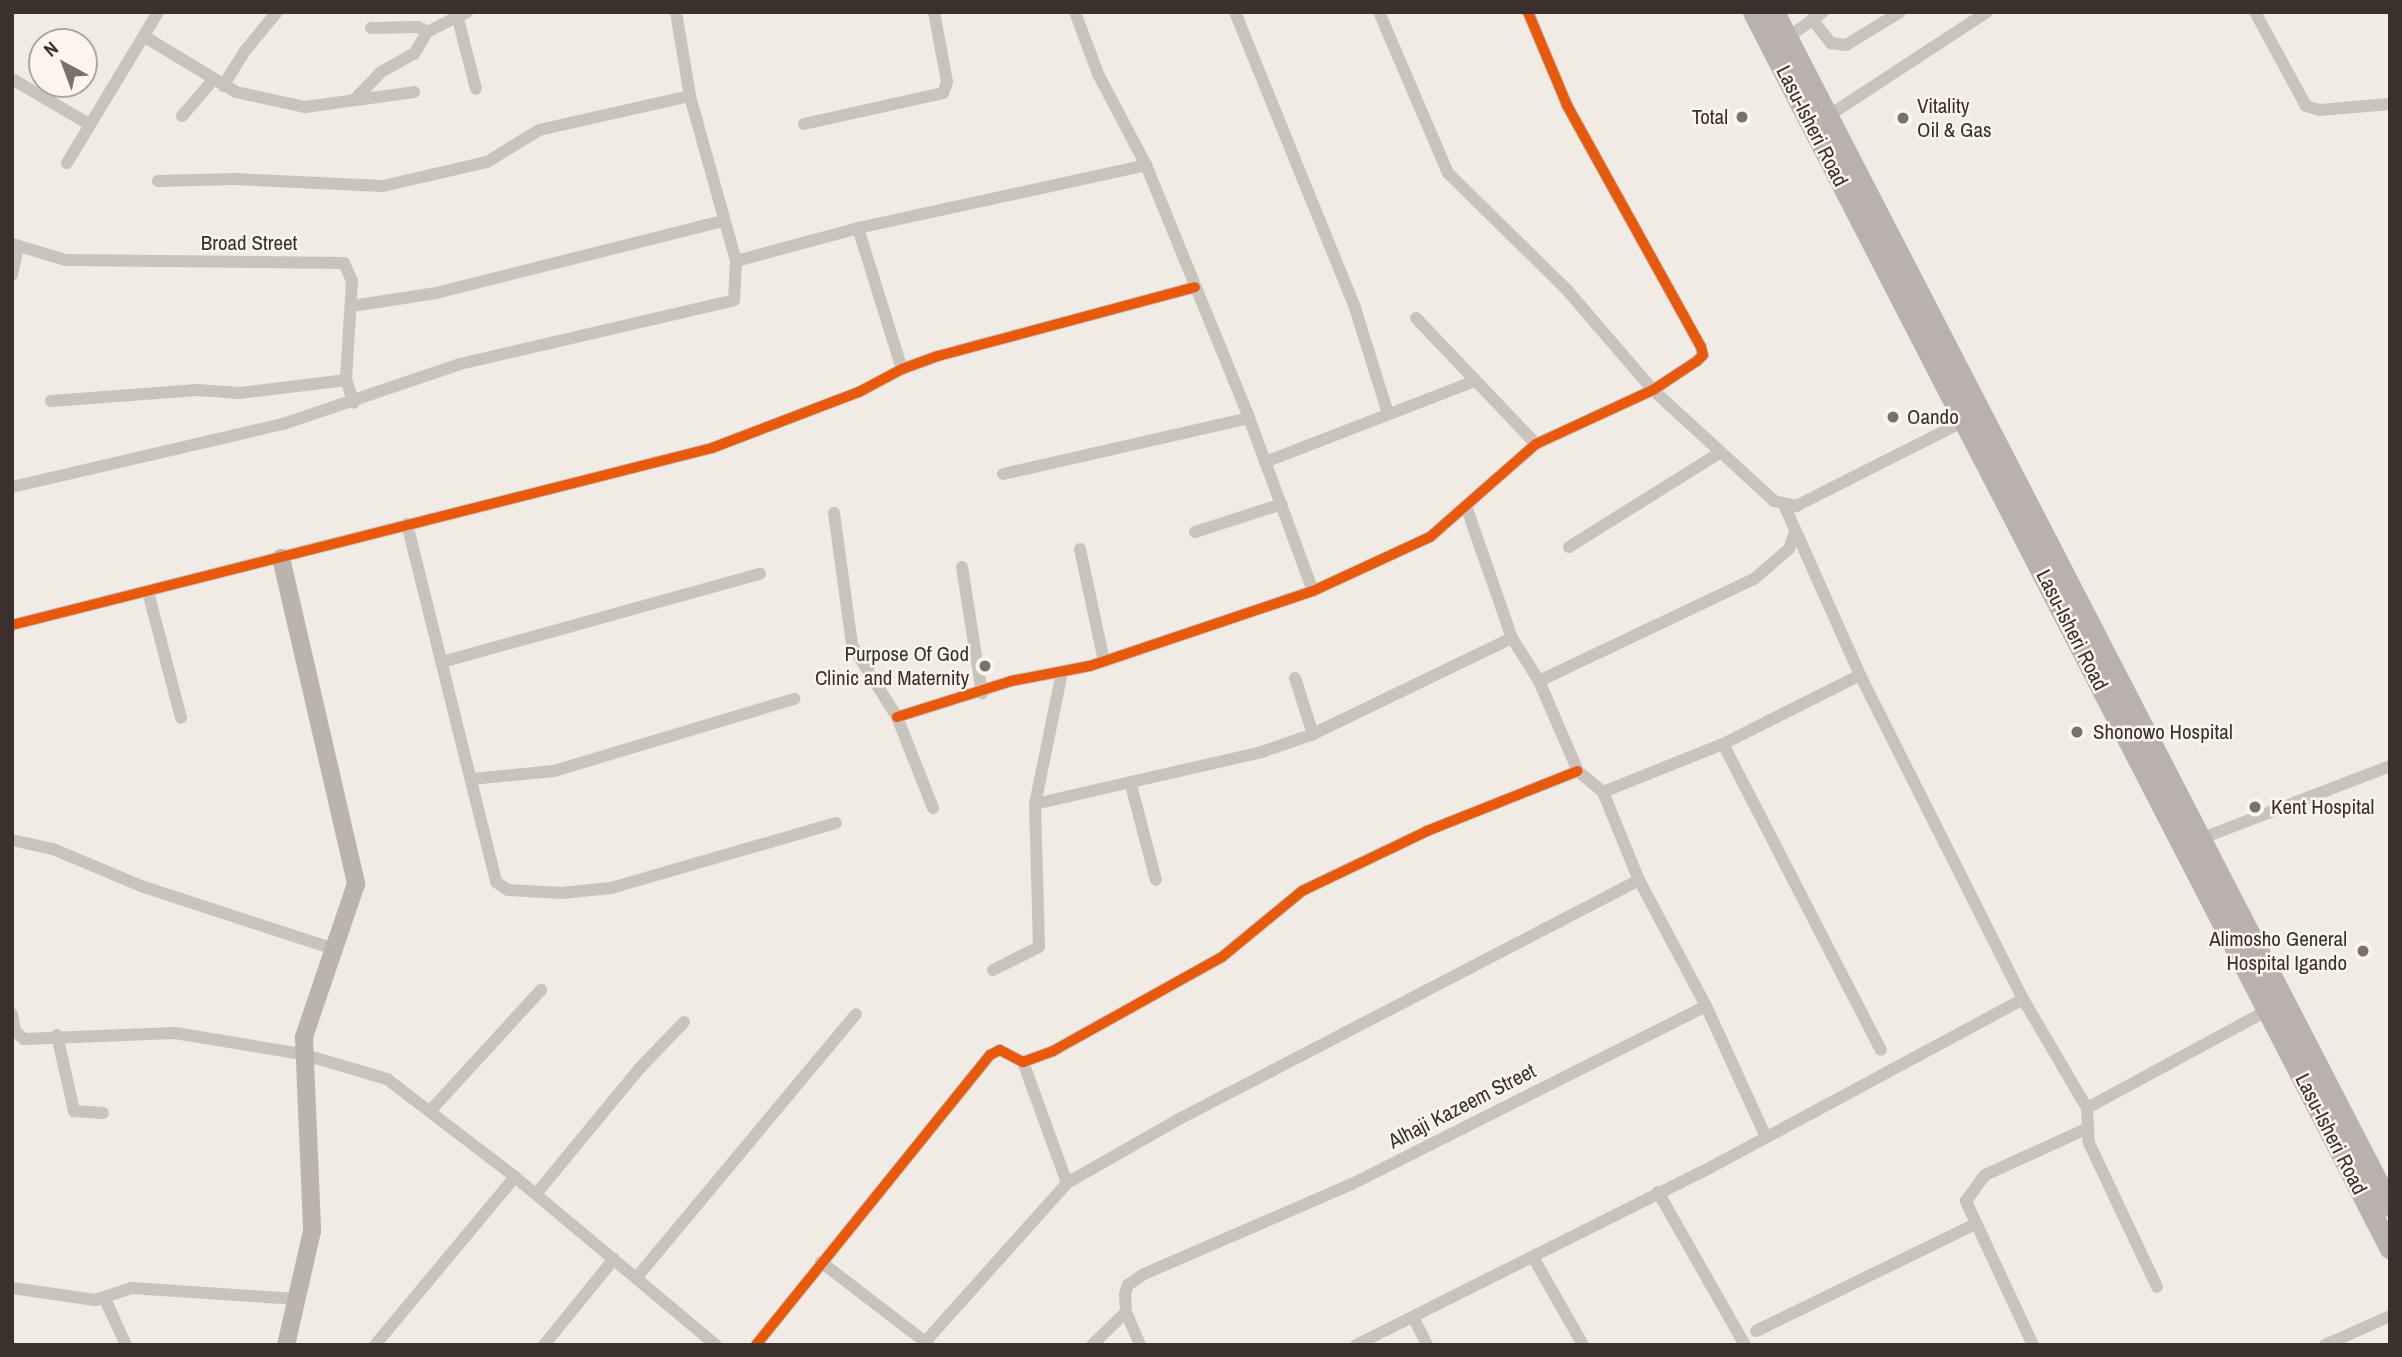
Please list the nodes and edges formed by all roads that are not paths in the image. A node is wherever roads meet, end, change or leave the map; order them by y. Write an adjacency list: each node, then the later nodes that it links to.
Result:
1 (158, 12): 18 (street)
2 (277, 12): 21 (street)
3 (676, 12): 24 (street)
4 (934, 12): 30 (street)
5 (1075, 12): 32 (street)
6 (1235, 12): 48 (street)
7 (1379, 12): 45 (street)
8 (1528, 12): 45 (street)
9 (1753, 12): 50 (main road, Lasu-Isheri Road)
10 (1774, 12): 19 (main road, Lasu-Isheri Road)
11 (1900, 12): 15 (street)
12 (1987, 12): 28 (street)
13 (2255, 12): 26 (street)
14 (462, 13): 17 (street); 22 (street)
15 (1818, 16): 19 (street)
16 (371, 28): 17 (street)
17 (426, 32): 25 (street)
18 (145, 37): 21 (street); 29 (street)
19 (1787, 38): 28 (main road, Lasu-Isheri Road)
20 (12, 79): 29 (street)
21 (218, 83): 25 (street); 27 (street)
22 (476, 89)
23 (414, 92): 25 (street)
24 (690, 96): 33 (street); 34 (street)
25 (356, 98)
26 (2390, 104)
27 (182, 116)
28 (1828, 116): 92 (main road, Lasu-Isheri Road)
29 (87, 123): 31 (street)
30 (804, 124)
31 (67, 163)
32 (1146, 165): 35 (street); 39 (street)
33 (158, 181)
34 (723, 221): 37 (street); 40 (street)
35 (858, 228): 37 (street); 42 (street)
36 (15, 245): 38 (street); 40 (street, Broad Street)
37 (736, 261): 47 (street)
38 (12, 275)
39 (1195, 287): 42 (street); 49 (street)
40 (352, 306): 43 (street, Broad Street)
41 (1416, 318): 44 (street)
42 (902, 369): 60 (street)
43 (346, 380): 46 (street); 47 (street, Broad Street)
44 (1475, 381): 48 (street); 51 (street)
45 (1653, 390): 51 (street); 52 (street)
46 (51, 401)
47 (354, 403): 55 (street)
48 (1388, 413): 53 (street)
49 (1249, 418): 53 (street); 54 (street)
50 (1964, 421): 58 (street); 101 (main road, Lasu-Isheri Road)
51 (1536, 444): 57 (street)
52 (1718, 454): 58 (street); 63 (street)
53 (1265, 462): 56 (street)
54 (1003, 474)
55 (12, 487)
56 (1282, 504): 61 (street); 68 (street)
57 (1466, 506): 68 (street); 71 (street)
58 (1786, 508): 62 (street)
59 (834, 513): 80 (street)
60 (407, 524): 65 (street); 73 (street)
61 (1195, 532)
62 (1794, 535): 75 (street); 77 (street)
63 (1569, 547)
64 (1080, 549): 72 (street)
65 (281, 558): 69 (street); 96 (street)
66 (962, 567): 78 (street)
67 (760, 574): 73 (street)
68 (1312, 591): 72 (street)
69 (148, 592): 70 (street); 81 (street)
70 (12, 625)
71 (1512, 638): 77 (street); 82 (street)
72 (1104, 661): 74 (street)
73 (442, 662): 86 (street)
74 (1062, 673): 78 (street); 89 (street)
75 (1860, 676): 83 (street); 99 (street)
76 (1295, 678): 82 (street)
77 (1539, 681): 85 (street)
78 (982, 693): 80 (street)
79 (794, 699): 86 (street)
80 (897, 717): 90 (street)
81 (181, 718)
82 (1313, 734): 87 (street)
83 (1723, 744): 88 (street); 107 (street)
84 (2390, 766): 92 (street)
85 (1578, 771): 88 (street); 109 (street)
86 (472, 779): 91 (street)
87 (1131, 785): 89 (street); 94 (street)
88 (1603, 792): 95 (street)
89 (1035, 804): 97 (street)
90 (933, 808)
91 (836, 823)
92 (2200, 839): 119 (main road, Lasu-Isheri Road)
93 (12, 840): 96 (street)
94 (1156, 880)
95 (1639, 880): 100 (street); 116 (street)
96 (334, 949): 108 (street)
97 (993, 970)
98 (541, 990): 111 (street)
99 (2023, 999): 110 (street); 114 (street)
100 (1706, 1006): 114 (street); 130 (street, Alhaji Kazeem Street)
101 (2269, 1010): 110 (street); 121 (main road, Lasu-Isheri Road)
102 (12, 1014): 105 (street)
103 (856, 1014): 125 (street)
104 (684, 1022): 118 (street)
105 (14, 1031): 106 (street)
106 (57, 1035): 108 (street); 112 (street)
107 (1881, 1050)
108 (302, 1054): 111 (street); 129 (street)
109 (1023, 1062): 116 (street); 124 (street)
110 (2087, 1108): 113 (street)
111 (431, 1110): 115 (street)
112 (103, 1113)
113 (2088, 1128): 120 (street); 126 (street)
114 (1766, 1137): 117 (street)
115 (515, 1177): 118 (street); 138 (street)
116 (1067, 1183): 134 (street)
117 (1658, 1192): 122 (street); 146 (street)
118 (536, 1194): 123 (street)
119 (2390, 1206)
120 (1973, 1225): 133 (street); 147 (street)
121 (2390, 1248)
122 (1533, 1257): 132 (street); 145 (street)
123 (614, 1259): 125 (street); 139 (street)
124 (821, 1262): 134 (street); 140 (street)
125 (636, 1277): 135 (street)
126 (2157, 1287)
127 (12, 1288): 128 (street)
128 (105, 1299): 129 (street); 136 (street)
129 (297, 1299): 137 (street)
130 (1126, 1312): 141 (street); 142 (street)
131 (2390, 1316): 148 (street)
132 (1413, 1317): 143 (street); 144 (street)
133 (1756, 1331)
134 (927, 1343)
135 (713, 1344)
136 (126, 1345)
137 (286, 1345)
138 (374, 1345)
139 (544, 1345)
140 (756, 1345)
141 (1093, 1345)
142 (1140, 1345)
143 (1356, 1345)
144 (1427, 1345)
145 (1583, 1345)
146 (1745, 1345)
147 (2033, 1345)
148 (2326, 1345)

